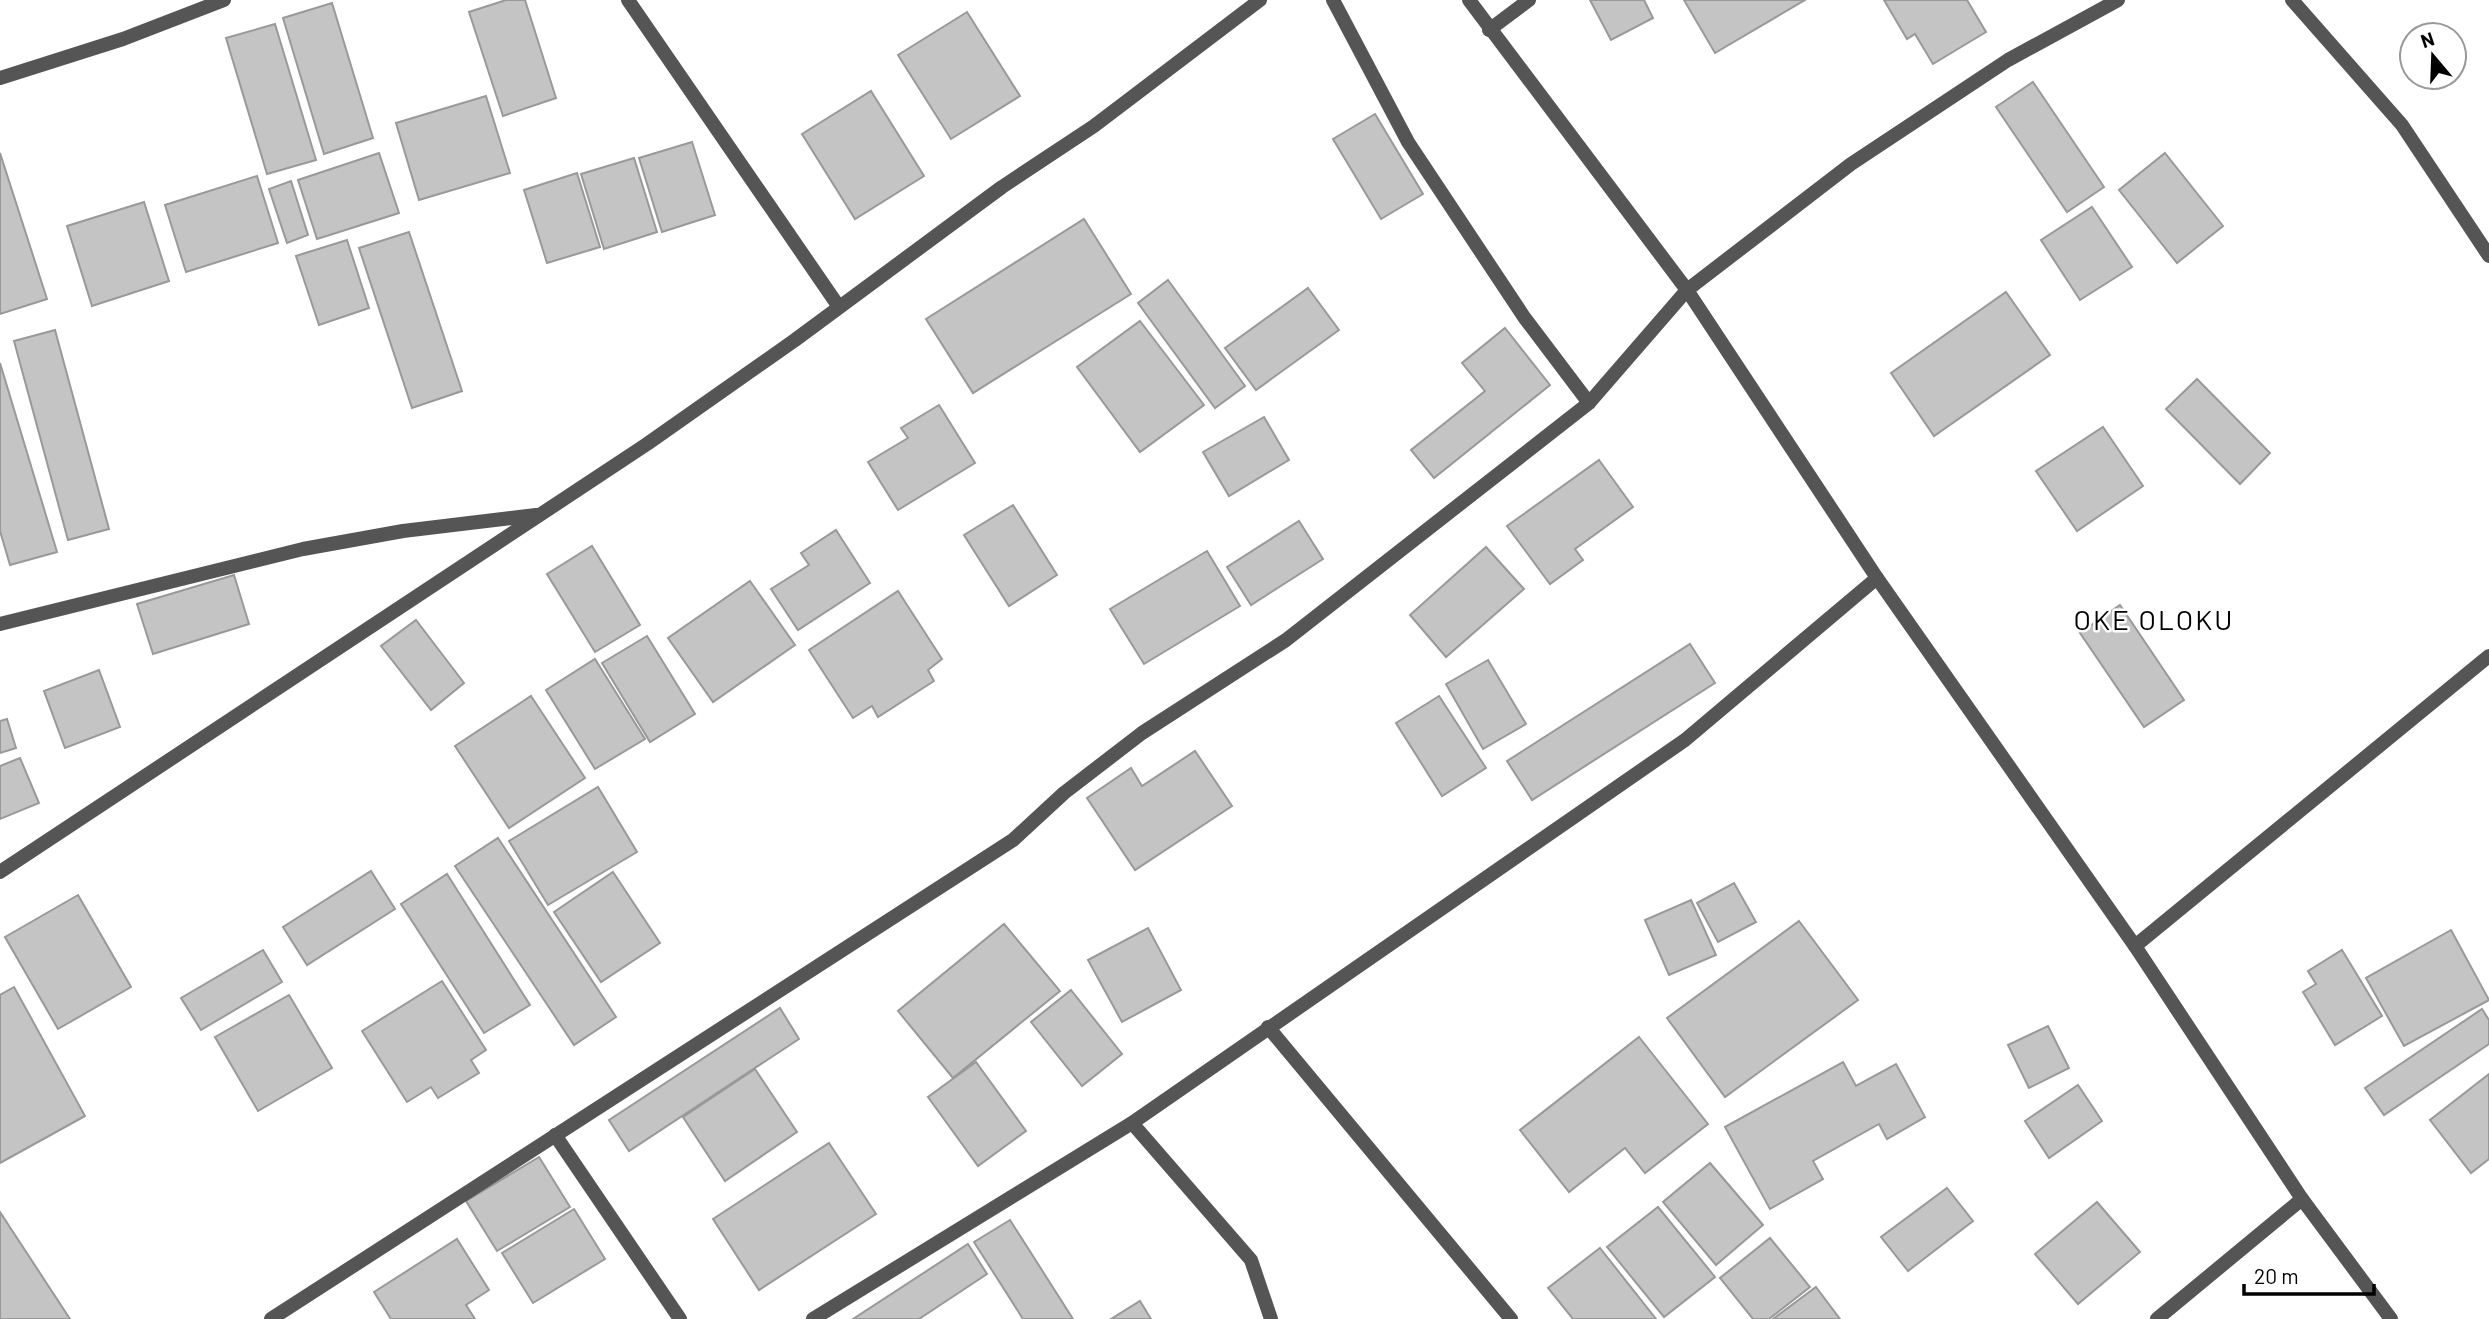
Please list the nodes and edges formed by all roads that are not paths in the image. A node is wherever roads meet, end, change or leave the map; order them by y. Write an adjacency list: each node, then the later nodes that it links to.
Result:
1 (224, 0): 10 (street)
2 (628, 0): 13 (street)
3 (1261, 0): 13 (street)
4 (1333, 0): 14 (street)
5 (1469, 0): 9 (street)
6 (1529, 0): 9 (street)
7 (2118, 0): 12 (street)
8 (2292, 0): 11 (street)
9 (1489, 30): 12 (street)
10 (0, 78)
11 (2489, 256)
12 (1687, 290): 14 (street); 16 (street)
13 (839, 307): 15 (street)
14 (1589, 403): 23 (street)
15 (540, 515): 17 (street); 19 (street)
16 (1877, 578): 20 (street); 21 (street)
17 (0, 624)
18 (2489, 656): 20 (street)
19 (0, 872)
20 (2135, 946): 24 (street)
21 (1268, 1027): 22 (street); 29 (street)
22 (1132, 1123): 27 (street); 28 (street)
23 (555, 1135): 25 (street); 26 (street)
24 (2302, 1199): 30 (street); 31 (street)
25 (271, 1319)
26 (680, 1319)
27 (813, 1319)
28 (1271, 1319)
29 (1511, 1319)
30 (2157, 1319)
31 (2391, 1319)

